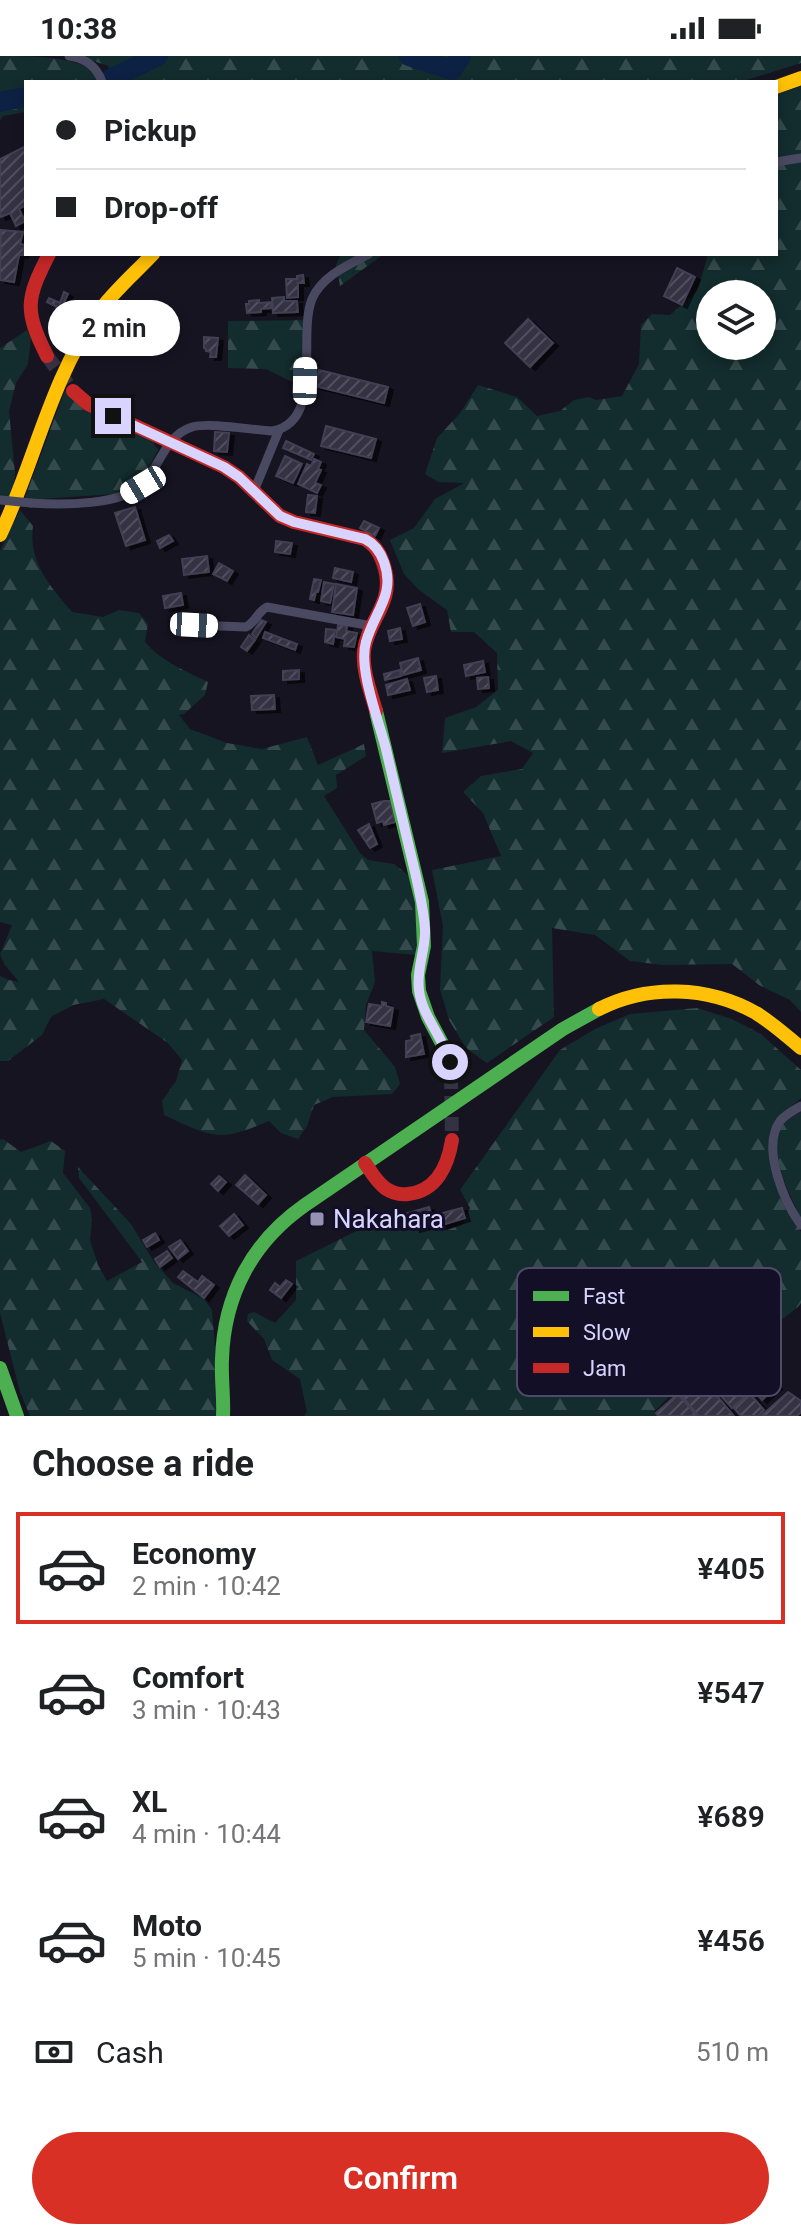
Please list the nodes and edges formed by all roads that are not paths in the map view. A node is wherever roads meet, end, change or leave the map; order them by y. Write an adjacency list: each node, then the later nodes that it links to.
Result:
1 (69, 56): 3 (street)
2 (801, 78): 4 (main road)
3 (101, 79)
4 (778, 86)
5 (801, 158): 6 (street)
6 (778, 162)
7 (48, 256): 10 (main road)
8 (151, 256): 16 (main road)
9 (365, 256): 12 (street)
10 (47, 356)
11 (73, 391): 13 (main road)
12 (279, 430): 13 (street); 14 (street)
13 (170, 442): 14 (main road); 15 (street, bridge)
14 (254, 491): 18 (main road)
15 (0, 500)
16 (0, 535)
17 (194, 625): 18 (street)
18 (372, 626): 20 (main road)
19 (801, 1048): 23 (main road)
20 (451, 1075)
21 (801, 1106): 24 (street)
22 (452, 1140): 23 (main road)
23 (365, 1163): 25 (main road)
24 (801, 1225)
25 (222, 1360): 30 (main road); 31 (main road)
26 (0, 1368): 29 (main road)
27 (0, 1395): 28 (main road)
28 (10, 1416)
29 (17, 1416)
30 (223, 1416)
31 (233, 1416)

